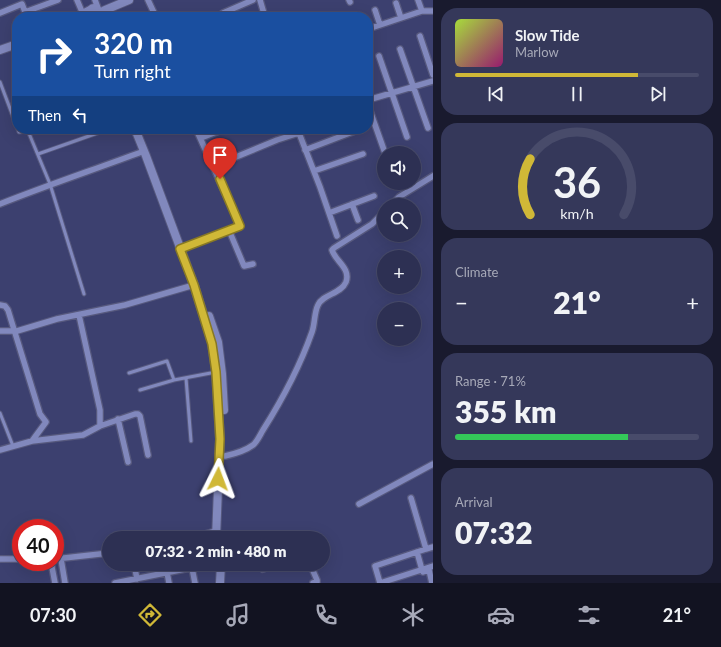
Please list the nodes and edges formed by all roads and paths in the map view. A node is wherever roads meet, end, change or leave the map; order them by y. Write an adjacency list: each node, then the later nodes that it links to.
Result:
1 (58, 0): 15 (street)
2 (77, 0): 16 (street)
3 (120, 0): 17 (street)
4 (129, 0): 18 (street)
5 (148, 0): 19 (street)
6 (253, 0): 20 (street)
7 (260, 0): 21 (street)
8 (418, 0): 12 (street)
9 (21, 2): 14 (street); 22 (street)
10 (396, 3): 23 (street)
11 (375, 10): 24 (street)
12 (422, 11): 13 (street); 23 (street)
13 (433, 11)
14 (25, 12)
15 (31, 12)
16 (91, 12)
17 (94, 12)
18 (96, 12)
19 (154, 12)
20 (224, 12)
21 (264, 12)
22 (0, 13)
23 (401, 18): 24 (street)
24 (380, 25): 25 (street)
25 (373, 27)
26 (420, 36): 33 (street)
27 (12, 41): 28 (street)
28 (0, 46)
29 (12, 46): 31 (street)
30 (400, 49): 36 (street)
31 (0, 50)
32 (379, 56): 37 (street)
33 (433, 75)
34 (433, 81): 36 (street)
35 (0, 82): 39 (lane)
36 (414, 86): 37 (street); 41 (street)
37 (392, 93): 38 (street); 51 (street)
38 (373, 99)
39 (12, 114)
40 (373, 119): 53 (street)
41 (428, 128)
42 (31, 134): 56 (lane)
43 (95, 134): 56 (lane)
44 (137, 134): 54 (street)
45 (142, 134): 71 (street)
46 (199, 134): 52 (street)
47 (211, 134): 52 (street)
48 (290, 134): 58 (street)
49 (300, 134): 55 (street)
50 (347, 134): 55 (street)
51 (407, 137)
52 (201, 138): 58 (street)
53 (383, 146)
54 (144, 150): 61 (street); 71 (street)
55 (305, 150): 59 (street)
56 (38, 154): 61 (lane)
57 (363, 154): 59 (street)
58 (214, 166): 69 (street)
59 (314, 171): 66 (street)
60 (433, 176): 63 (street)
61 (50, 184): 64 (street); 74 (lane)
62 (374, 196): 65 (street)
63 (400, 198)
64 (0, 204)
65 (352, 204): 66 (street); 68 (street)
66 (329, 212): 70 (street)
67 (377, 219): 92 (street)
68 (358, 220)
69 (230, 233): 71 (street); 72 (street)
70 (337, 236)
71 (183, 248): 73 (street); 79 (street)
72 (253, 264)
73 (194, 285): 76 (street); 79 (street)
74 (84, 294)
75 (0, 305): 78 (street)
76 (79, 315): 78 (street); 86 (street)
77 (0, 331): 78 (street)
78 (15, 331): 87 (street)
79 (219, 372): 81 (lane); 92 (street); 98 (street)
80 (129, 373): 82 (lane)
81 (186, 378): 82 (lane); 88 (lane)
82 (174, 380): 83 (lane)
83 (140, 390)
84 (0, 413): 89 (lane)
85 (118, 420): 86 (street); 91 (street); 93 (street)
86 (100, 426): 87 (street)
87 (32, 441): 89 (street)
88 (191, 441)
89 (13, 446): 90 (street)
90 (0, 450)
91 (148, 455)
92 (225, 456): 97 (street)
93 (128, 462)
94 (433, 464): 96 (street)
95 (411, 498): 100 (street)
96 (359, 504)
97 (219, 531)
98 (219, 531)
99 (433, 547): 100 (street)
100 (426, 549): 101 (street)
101 (418, 552): 107 (street); 107 (street)
102 (102, 554): 103 (street)
103 (64, 558)
104 (0, 559): 105 (street)
105 (12, 559)
106 (433, 566): 107 (street)
107 (422, 570)
108 (53, 571): 119 (street)
109 (62, 571): 120 (street)
110 (135, 571): 117 (street)
111 (173, 571): 116 (street)
112 (193, 571): 123 (street)
113 (218, 571): 124 (street)
114 (219, 571): 125 (street)
115 (313, 571): 126 (street)
116 (167, 572): 118 (street); 122 (street)
117 (136, 578): 118 (street); 121 (street)
118 (144, 580)
119 (55, 583)
120 (65, 583)
121 (118, 583)
122 (169, 583)
123 (195, 583)
124 (215, 583)
125 (220, 583)
126 (313, 583)
127 (388, 583): 128 (street)
128 (432, 583)

